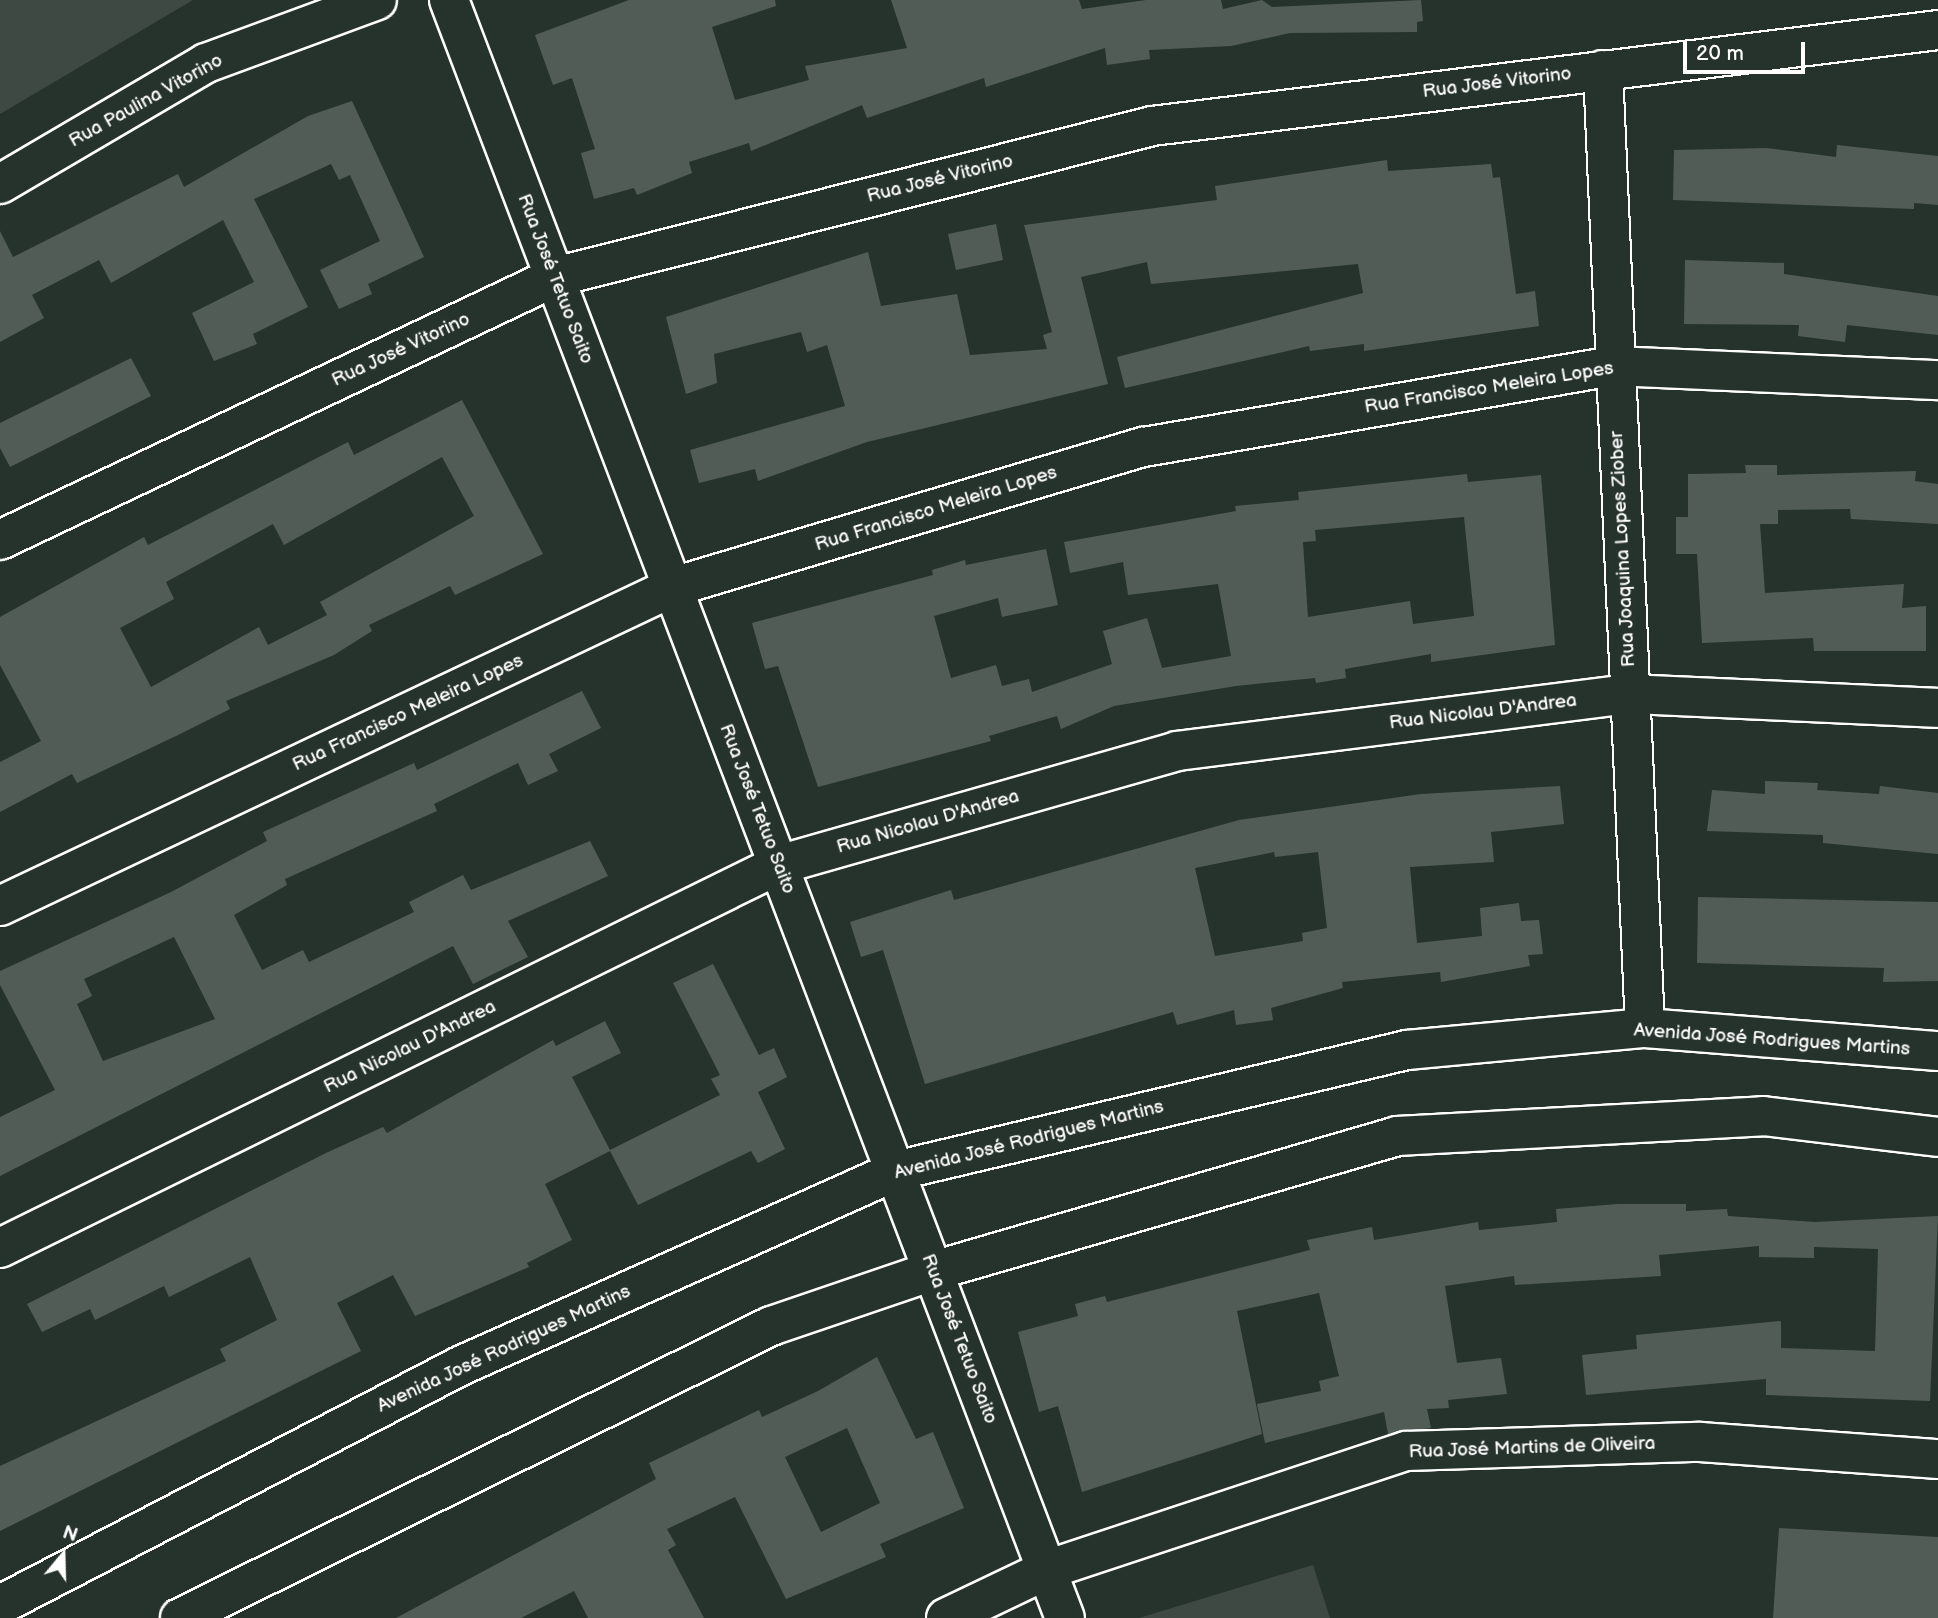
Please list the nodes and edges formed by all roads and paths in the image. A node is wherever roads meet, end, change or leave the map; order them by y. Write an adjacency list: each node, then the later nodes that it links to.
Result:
1 (377, 0): 5 (street, Rua Paulina Vitorino)
2 (449, 0): 6 (street, Rua José Tetuo Saito)
3 (1938, 30): 4 (street, Rua José Vitorino)
4 (1603, 70): 6 (street, Rua José Vitorino); 7 (street, Rua Joaquina Lopes Ziober)
5 (0, 184)
6 (555, 277): 9 (street, Rua José Vitorino); 10 (street, Rua José Tetuo Saito)
7 (1615, 366): 8 (street, Rua Francisco Meleira Lopes); 10 (street, Rua Francisco Meleira Lopes); 11 (street, Rua Joaquina Lopes Ziober)
8 (1938, 380)
9 (0, 540)
10 (673, 587): 13 (street, Rua José Tetuo Saito); 14 (street, Rua Francisco Meleira Lopes)
11 (1630, 694): 12 (street, Rua Nicolau D'Andrea); 13 (street, Rua Nicolau D'Andrea); 15 (street, Rua Joaquina Lopes Ziober)
12 (1938, 708)
13 (778, 865): 18 (street, Rua José Tetuo Saito); 19 (street, Rua Nicolau D'Andrea)
14 (0, 906)
15 (1645, 1028): 16 (street, Avenida José Rodrigues Martins); 18 (street, Avenida José Rodrigues Martins)
16 (1938, 1051)
17 (1938, 1137): 20 (street)
18 (895, 1171): 20 (street, Rua José Tetuo Saito); 23 (street, Avenida José Rodrigues Martins)
19 (0, 1248)
20 (933, 1271): 22 (street, Rua José Tetuo Saito); 24 (street)
21 (1938, 1459): 22 (street, Rua José Martins de Oliveira)
22 (1046, 1570): 25 (street, Rua José Martins de Oliveira); 26 (street, Rua José Tetuo Saito)
23 (0, 1605)
24 (180, 1618)
25 (946, 1618)
26 (1065, 1618)

